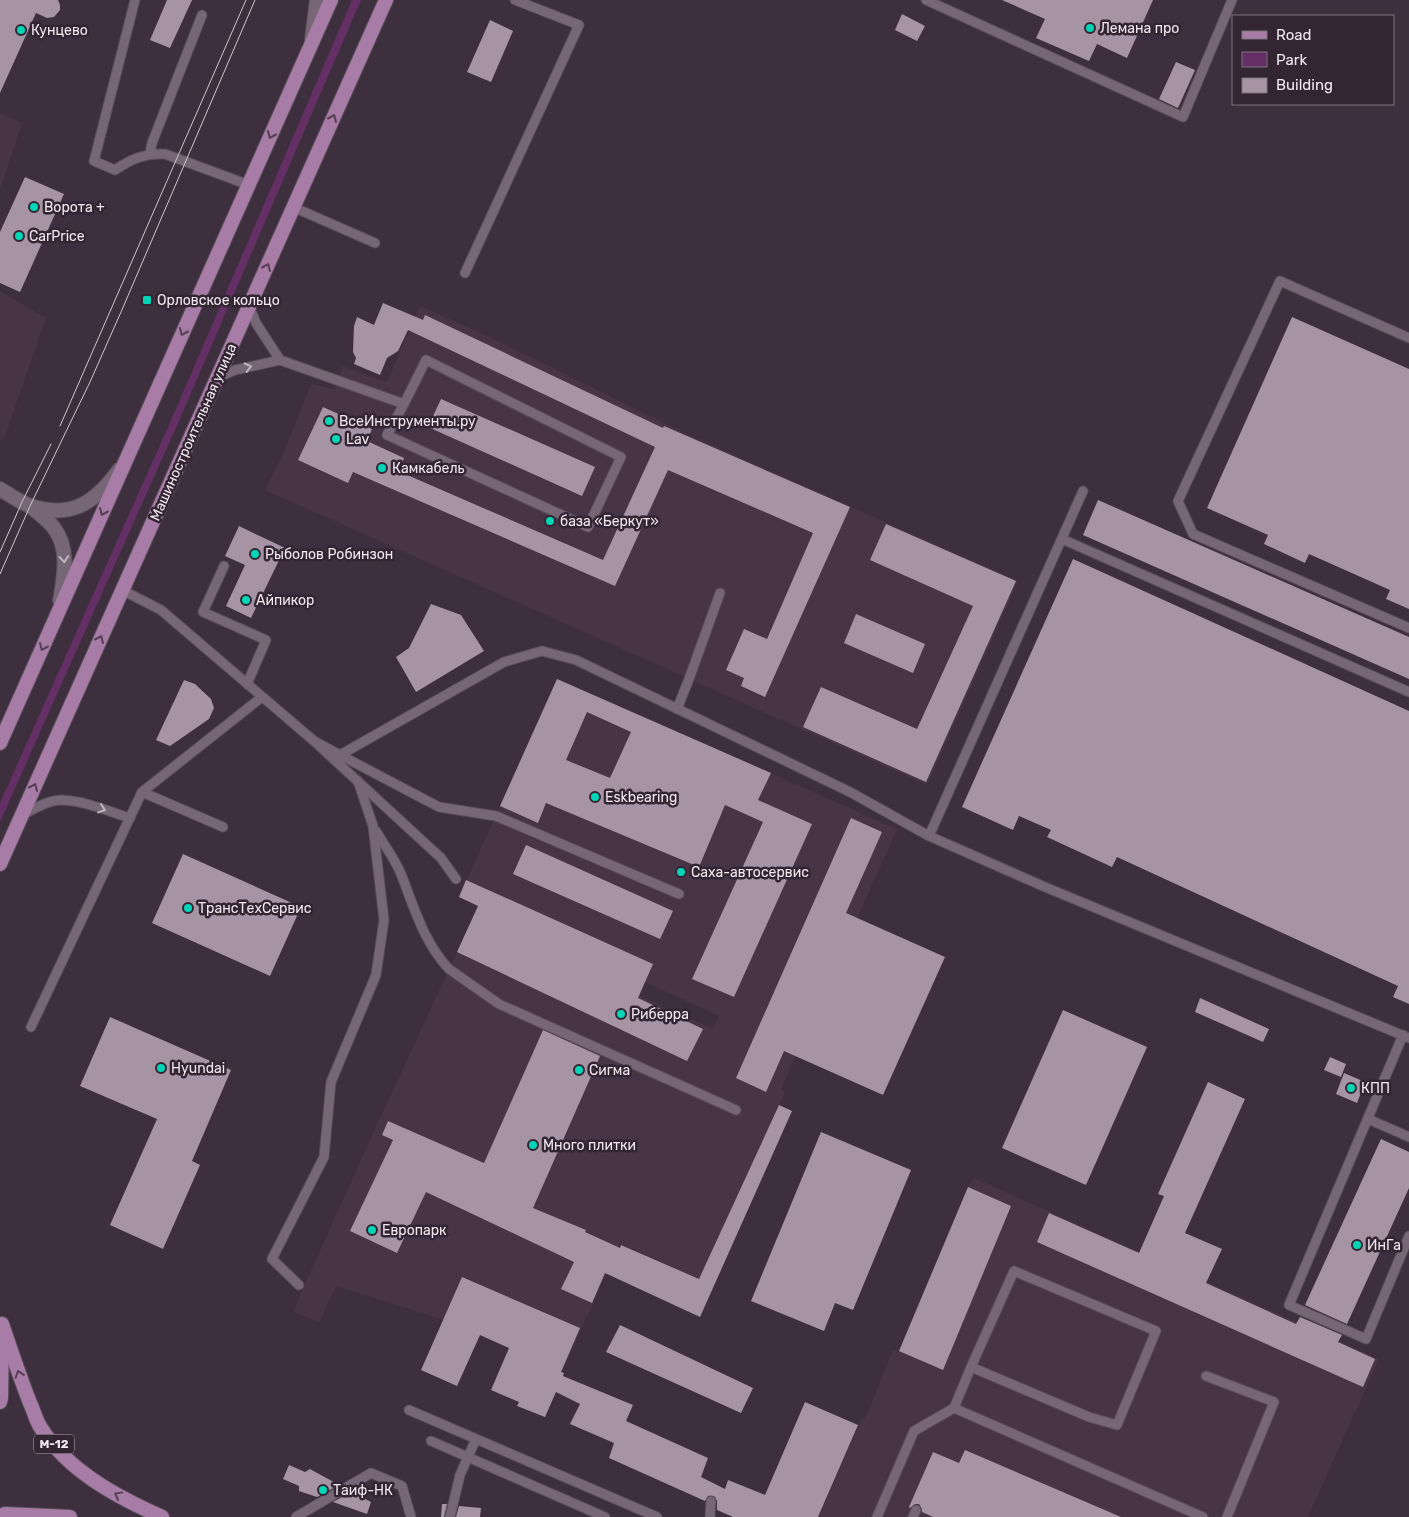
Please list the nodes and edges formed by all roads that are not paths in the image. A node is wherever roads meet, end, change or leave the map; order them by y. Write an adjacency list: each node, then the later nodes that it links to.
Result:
1 (134, 0): 10 (lane)
2 (317, 0): 9 (street)
3 (331, 0): 9 (main road)
4 (386, 0): 12 (main road, Машиностроительная улица, one-way to 4)
5 (516, 0): 14 (lane)
6 (926, 0): 7 (lane)
7 (1232, 0)
8 (202, 15): 10 (lane)
9 (312, 43): 11 (main road, one-way to 11)
10 (150, 153): 11 (lane)
11 (248, 185): 20 (main road, one-way to 20)
12 (294, 207): 13 (lane); 15 (main road, Машиностроительная улица, one-way to 12)
13 (375, 243)
14 (465, 273)
15 (249, 306): 17 (lane); 18 (main road, Машиностроительная улица)
16 (1409, 338): 29 (lane)
17 (280, 360): 18 (lane, one-way to 17); 19 (lane)
18 (217, 378): 26 (main road, Машиностроительная улица)
19 (404, 404): 19 (lane)
20 (126, 460): 23 (street); 28 (main road, one-way to 28)
21 (0, 489): 23 (street)
22 (1083, 491): 24 (lane)
23 (30, 506): 28 (street, one-way to 28)
24 (1062, 539): 31 (lane); 43 (lane)
25 (224, 566): 30 (lane)
26 (122, 590): 30 (lane); 39 (main road, Машиностроительная улица, one-way to 26)
27 (720, 593): 33 (lane)
28 (59, 611): 35 (main road, one-way to 35)
29 (1409, 628)
30 (247, 684): 32 (lane)
31 (1409, 692)
32 (262, 696): 34 (lane); 38 (lane)
33 (677, 709): 36 (lane); 43 (lane)
34 (314, 741): 36 (lane); 37 (lane)
35 (0, 743)
36 (340, 755): 46 (lane)
37 (358, 780): 41 (lane); 45 (lane)
38 (142, 792): 40 (lane); 42 (lane)
39 (22, 815): 40 (lane, one-way to 40); 44 (main road, Машиностроительная улица)
40 (130, 818): 47 (lane)
41 (373, 826): 49 (lane); 53 (lane)
42 (223, 827)
43 (929, 836): 48 (lane)
44 (0, 864)
45 (456, 879)
46 (679, 894)
47 (30, 1027)
48 (1406, 1037): 50 (lane)
49 (736, 1110)
50 (1368, 1119): 51 (lane); 52 (lane)
51 (1409, 1137)
52 (1409, 1236)
53 (299, 1285)
54 (1, 1320): 57 (main road, М-12); 66 (main road, М-12, one-way to 54)
55 (971, 1367): 55 (lane); 58 (lane)
56 (1206, 1376): 75 (lane)
57 (0, 1402)
58 (954, 1408): 73 (lane); 74 (lane)
59 (409, 1410): 60 (lane)
60 (476, 1439): 62 (lane); 71 (lane)
61 (430, 1441): 62 (lane)
62 (468, 1458): 69 (lane); 70 (lane)
63 (712, 1502): 72 (lane)
64 (0, 1516): 65 (main road)
65 (70, 1517)
66 (162, 1517)
67 (296, 1517): 68 (lane)
68 (411, 1517)
69 (450, 1517)
70 (605, 1517)
71 (657, 1517)
72 (710, 1517)
73 (877, 1517)
74 (1203, 1517)
75 (1227, 1517)

